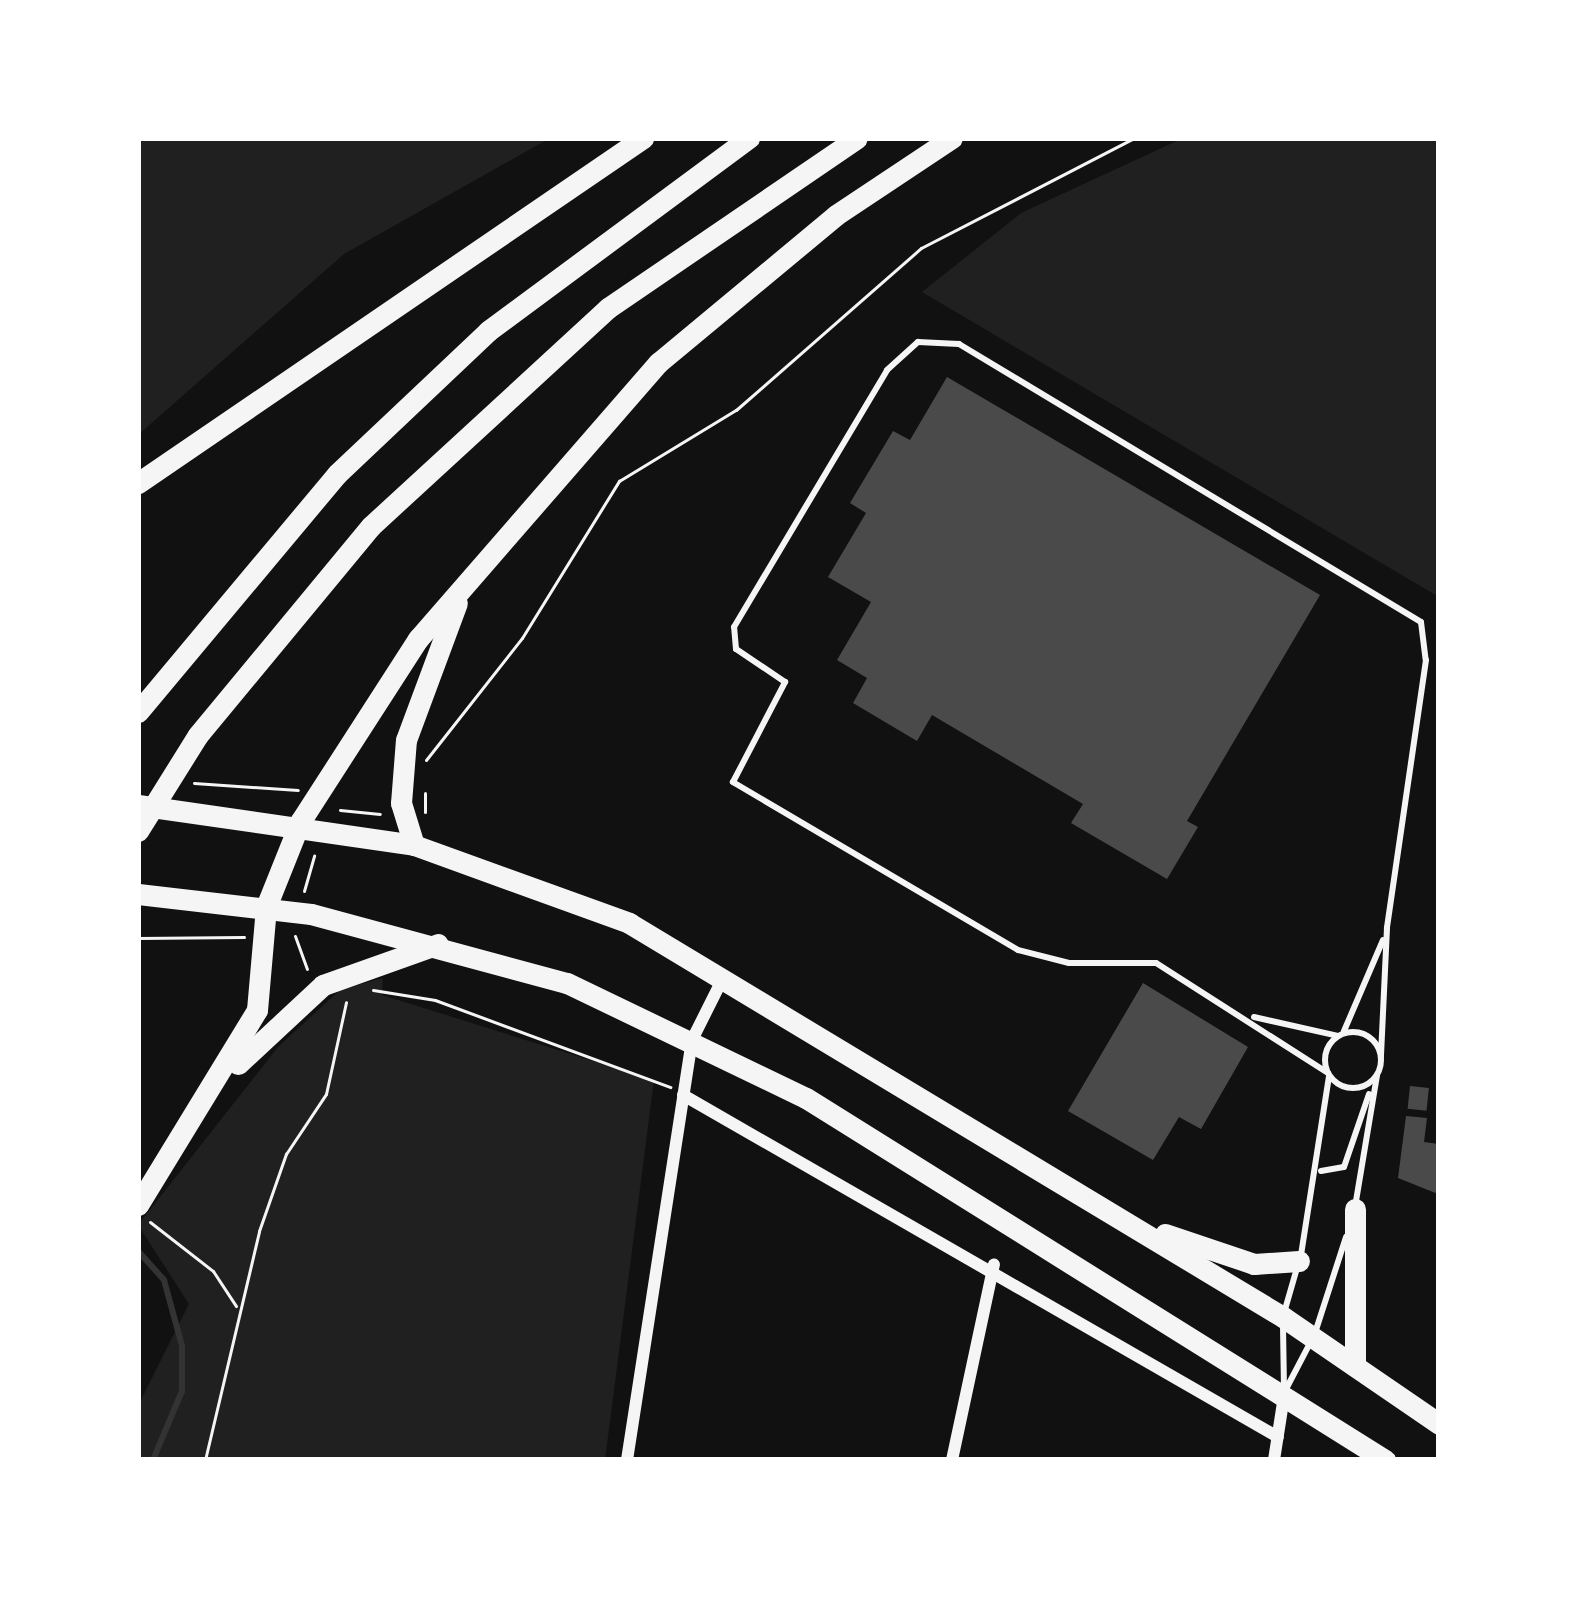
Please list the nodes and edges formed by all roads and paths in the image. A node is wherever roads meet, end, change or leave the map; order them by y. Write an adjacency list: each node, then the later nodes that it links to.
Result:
1 (643, 138): 6 (highway)
2 (748, 138): 8 (highway)
3 (857, 138): 15 (highway)
4 (952, 138): 7 (highway)
5 (1134, 138): 13 (path)
6 (138, 483)
7 (457, 602): 10 (highway); 16 (highway)
8 (138, 712)
9 (176, 782): 10 (path)
10 (316, 796): 12 (path); 14 (highway)
11 (138, 805): 14 (highway)
12 (386, 814)
13 (418, 815)
14 (300, 822): 16 (highway); 20 (highway)
15 (138, 831)
16 (414, 845): 28 (highway)
17 (318, 848): 18 (path)
18 (306, 882)
19 (138, 894): 20 (highway)
20 (266, 907): 24 (highway); 25 (highway)
21 (1387, 928): 31 (lane); 32 (lane); 34 (lane)
22 (295, 937): 26 (path)
23 (138, 938): 25 (path)
24 (438, 944): 33 (highway); 39 (highway)
25 (267, 946): 26 (path); 39 (highway)
26 (292, 951): 27 (path)
27 (313, 975)
28 (723, 978): 33 (street); 43 (highway)
29 (330, 991): 30 (path)
30 (346, 1002): 38 (path); 46 (path)
31 (1245, 1014): 32 (lane); 35 (lane)
32 (1340, 1035): 34 (lane); 35 (lane)
33 (692, 1040): 38 (street); 50 (highway)
34 (1381, 1057): 36 (lane)
35 (1329, 1074): 36 (lane); 40 (lane)
36 (1377, 1075): 37 (lane)
37 (1372, 1091): 40 (lane); 42 (lane)
38 (682, 1095): 45 (street); 55 (street)
39 (198, 1110): 41 (highway)
40 (1321, 1171): 44 (lane)
41 (138, 1209): 46 (path)
42 (1354, 1209): 48 (lane); 49 (highway)
43 (1114, 1215): 44 (highway); 47 (highway)
44 (1299, 1261): 47 (lane)
45 (994, 1264): 52 (street); 56 (street)
46 (237, 1308): 54 (path)
47 (1283, 1317): 48 (highway); 50 (lane)
48 (1313, 1337): 49 (highway); 50 (lane)
49 (1355, 1366): 51 (highway)
50 (1285, 1393): 52 (street); 53 (highway)
51 (1439, 1424)
52 (1278, 1437): 57 (street)
53 (1358, 1451): 58 (highway)
54 (205, 1460)
55 (627, 1460)
56 (952, 1460)
57 (1274, 1460)
58 (1384, 1460)

